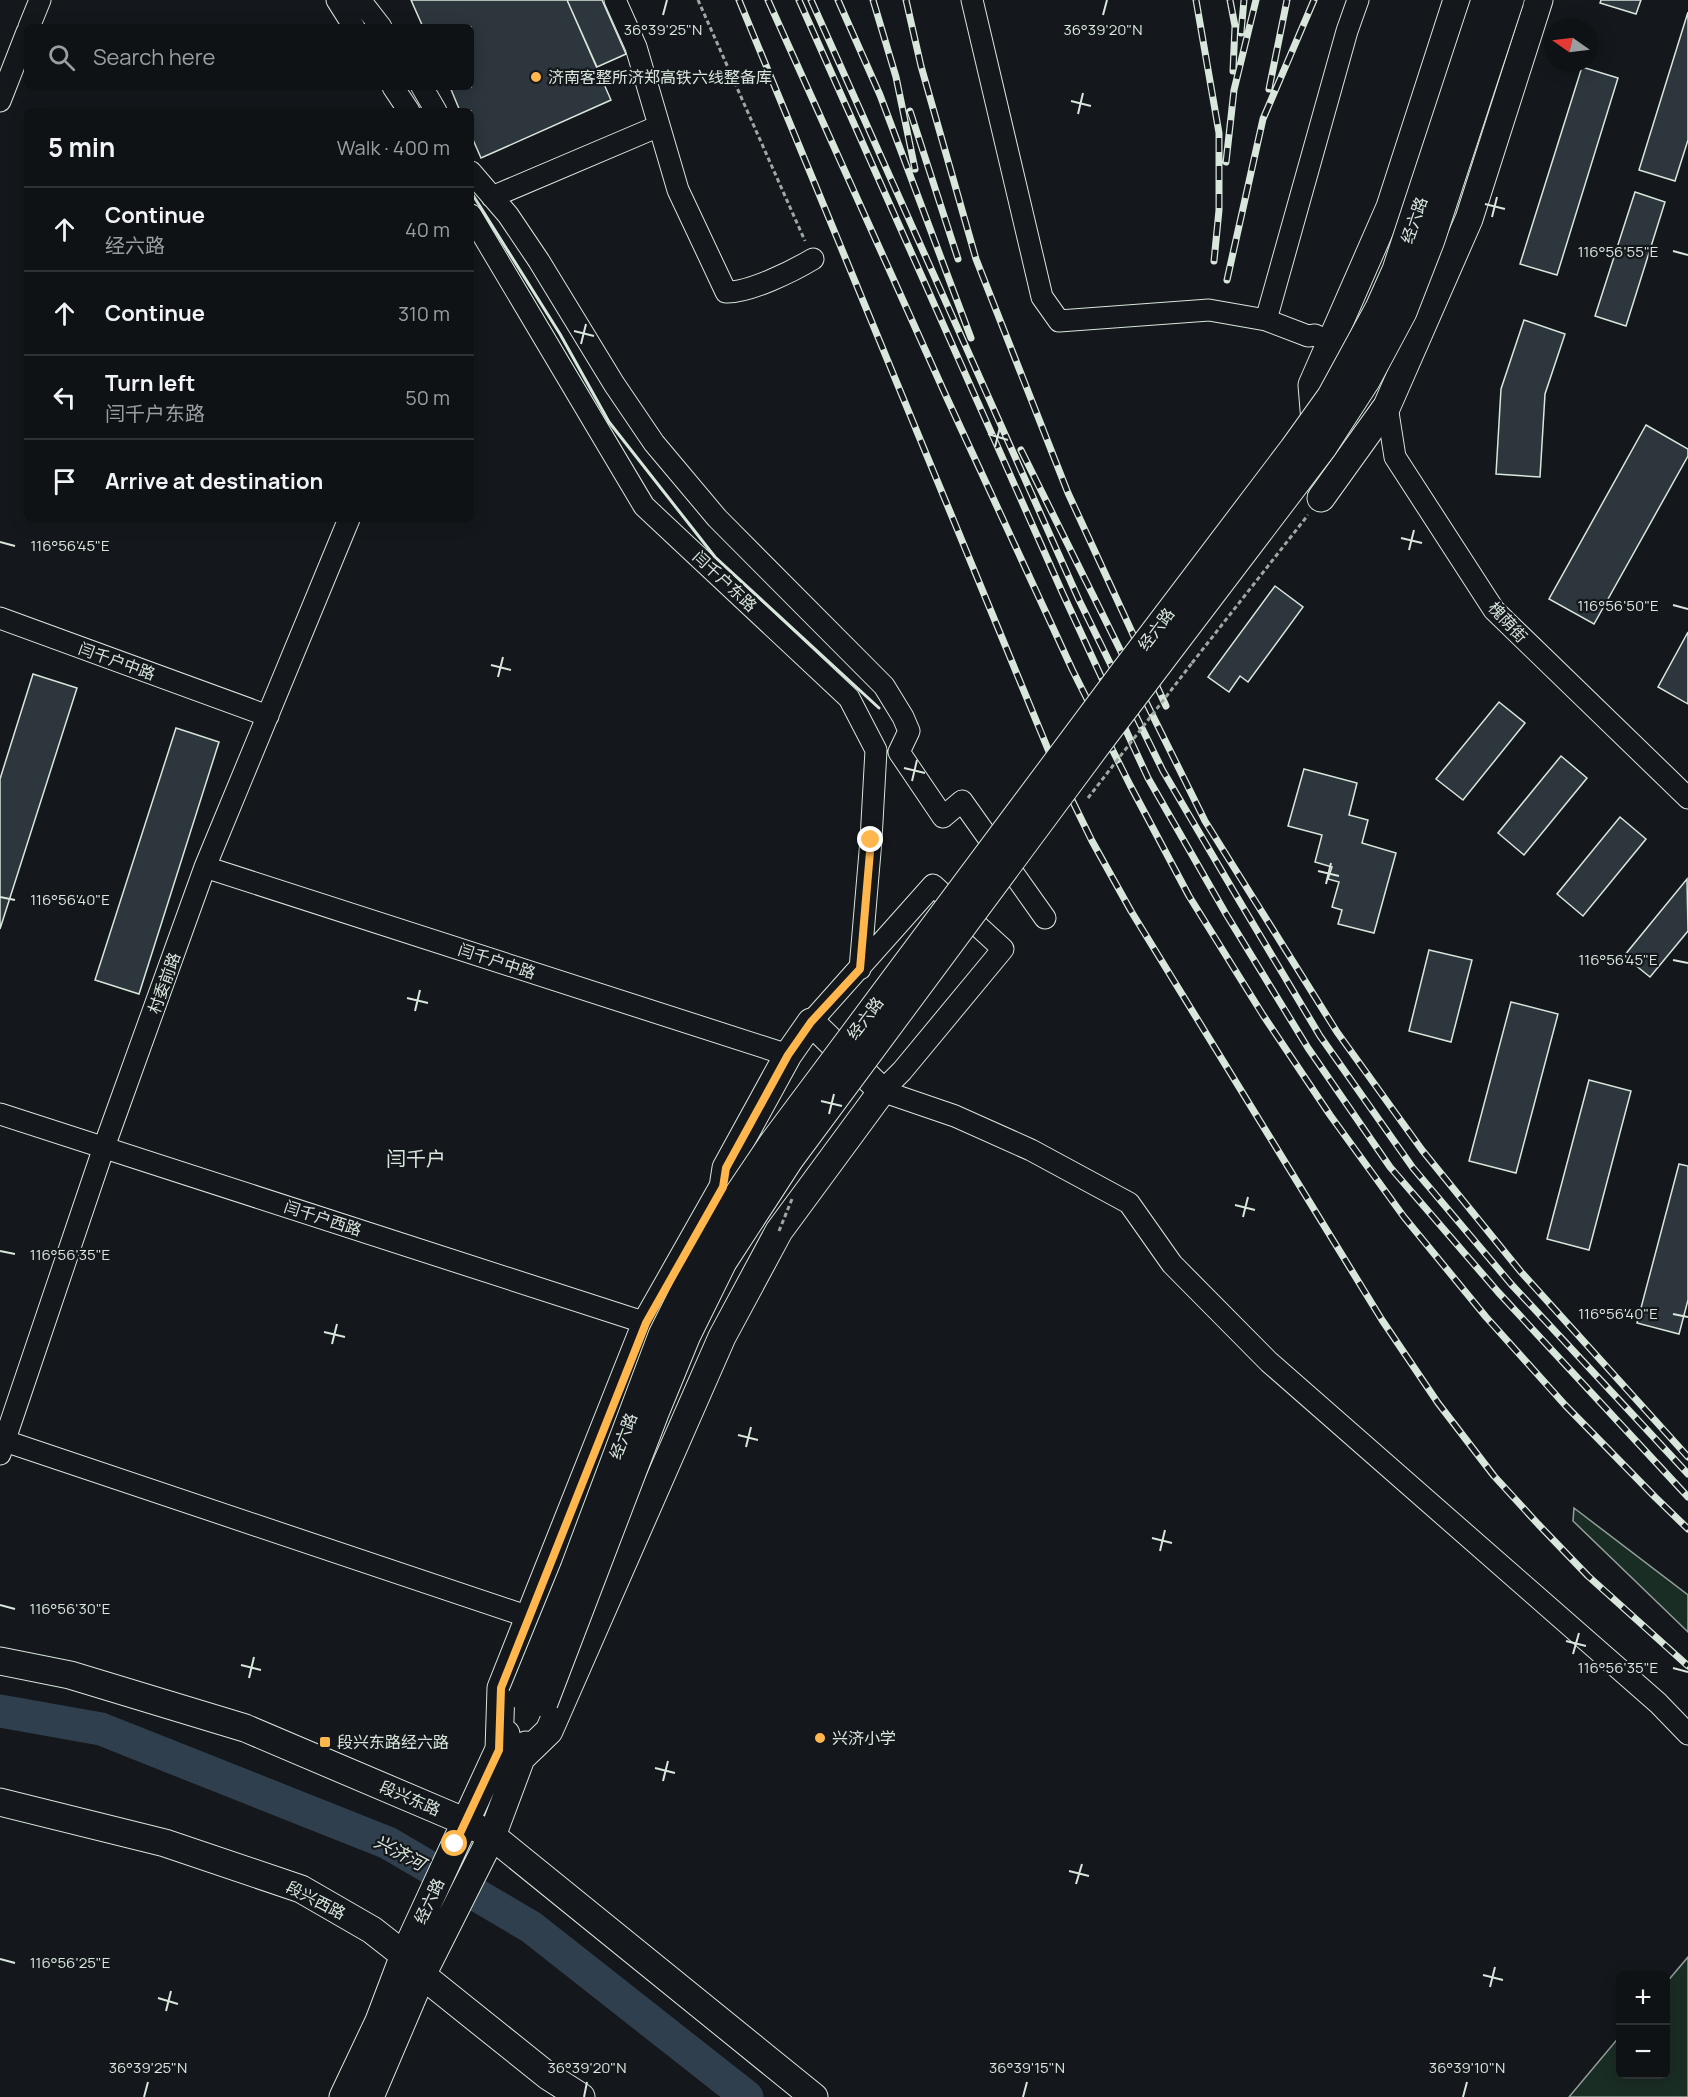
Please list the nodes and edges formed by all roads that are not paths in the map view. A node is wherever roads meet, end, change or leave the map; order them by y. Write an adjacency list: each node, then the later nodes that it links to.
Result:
1 (40, 0): 11 (street)
2 (337, 0): 12 (street)
3 (360, 0): 13 (street)
4 (615, 0): 20 (street)
5 (972, 0): 25 (street)
6 (1358, 0): 25 (street)
7 (1457, 0): 26 (main road)
8 (1485, 0): 46 (main road, 经六路, bridge)
9 (1510, 0): 46 (main road, 经六路, bridge)
10 (1539, 0): 27 (main road)
11 (30, 24)
12 (352, 24)
13 (379, 24)
14 (24, 40): 17 (street)
15 (395, 90): 18 (street)
16 (424, 90): 19 (street)
17 (0, 100)
18 (407, 108)
19 (434, 108)
20 (660, 126): 22 (street); 24 (street)
21 (474, 176): 22 (street)
22 (492, 197): 32 (street)
23 (474, 226): 31 (street, 闫千户东路)
24 (813, 260)
25 (1266, 320): 26 (street)
26 (1331, 342): 27 (main road)
27 (1387, 406): 33 (street, 槐荫街)
28 (348, 522): 30 (street, 村委前路)
29 (0, 618): 30 (street, 闫千户中路)
30 (268, 716): 34 (street, 村委前路)
31 (863, 725): 32 (street); 36 (street, 闫千户东路)
32 (899, 752): 35 (street)
33 (1688, 798)
34 (205, 867): 38 (street, 闫千户中路); 41 (street, 村委前路)
35 (1045, 918)
36 (860, 969): 37 (street); 39 (street)
37 (811, 1022): 38 (main road); 39 (main road)
38 (788, 1055): 42 (main road)
39 (882, 1091): 47 (street); 48 (main road)
40 (0, 1114): 41 (street, 闫千户西路)
41 (104, 1147): 42 (street, 闫千户西路); 43 (street, 村委前路)
42 (646, 1323): 44 (main road)
43 (2, 1447): 44 (street)
44 (529, 1617): 48 (main road)
45 (0, 1660): 50 (main road, 段兴东路)
46 (533, 1699): 48 (main road, 经六路)
47 (1688, 1734)
48 (509, 1755): 50 (main road, 经六路); 51 (main road, 经六路)
49 (0, 1802): 53 (main road, 段兴西路)
50 (460, 1833): 51 (main road, 段兴东路); 52 (main road, 经六路)
51 (492, 1836): 52 (main road, 经六路); 58 (main road, 段兴东路)
52 (432, 1925): 53 (main road, 经六路); 54 (main road, 经六路)
53 (404, 1954): 54 (main road, 段兴西路); 55 (main road, 经六路)
54 (422, 1975): 56 (main road, 经六路); 57 (main road, 段兴西路)
55 (343, 2097)
56 (370, 2097)
57 (581, 2097)
58 (814, 2097)

